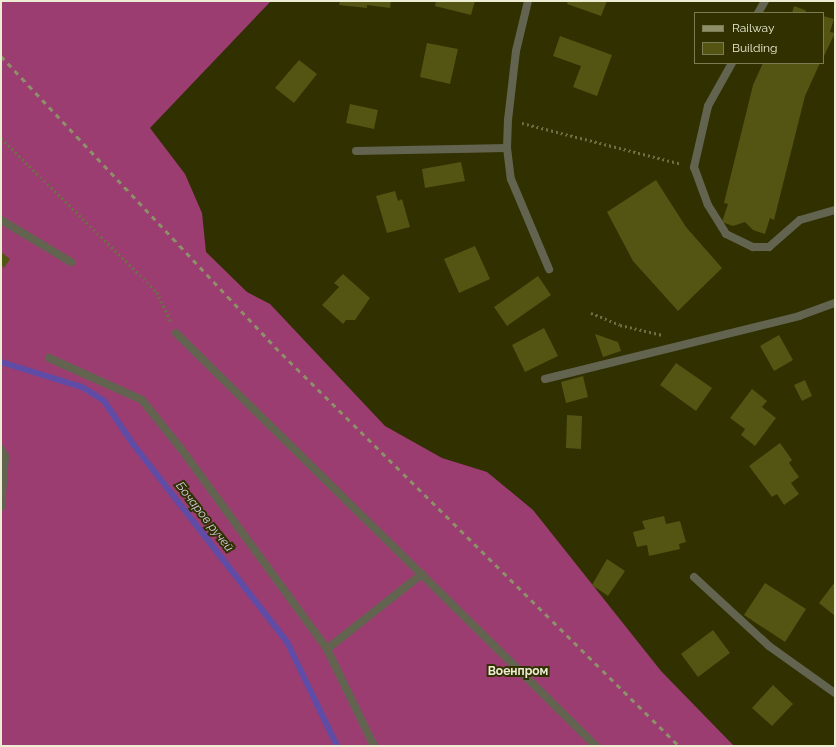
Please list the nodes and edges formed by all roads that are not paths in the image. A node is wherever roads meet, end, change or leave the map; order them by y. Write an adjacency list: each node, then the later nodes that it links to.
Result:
1 (528, 1): 5 (lane)
2 (765, 1): 3 (lane)
3 (759, 12)
4 (731, 64): 7 (lane)
5 (507, 148): 6 (lane); 10 (lane)
6 (356, 151)
7 (835, 210)
8 (1, 220): 9 (lane)
9 (71, 262)
10 (549, 269)
11 (835, 303): 14 (lane)
12 (176, 333): 17 (lane)
13 (49, 358): 19 (lane)
14 (545, 379)
15 (1, 449): 16 (lane)
16 (1, 507)
17 (422, 574): 19 (lane); 22 (lane)
18 (694, 577): 20 (lane)
19 (327, 649): 21 (lane)
20 (835, 693)
21 (374, 746)
22 (596, 746)

